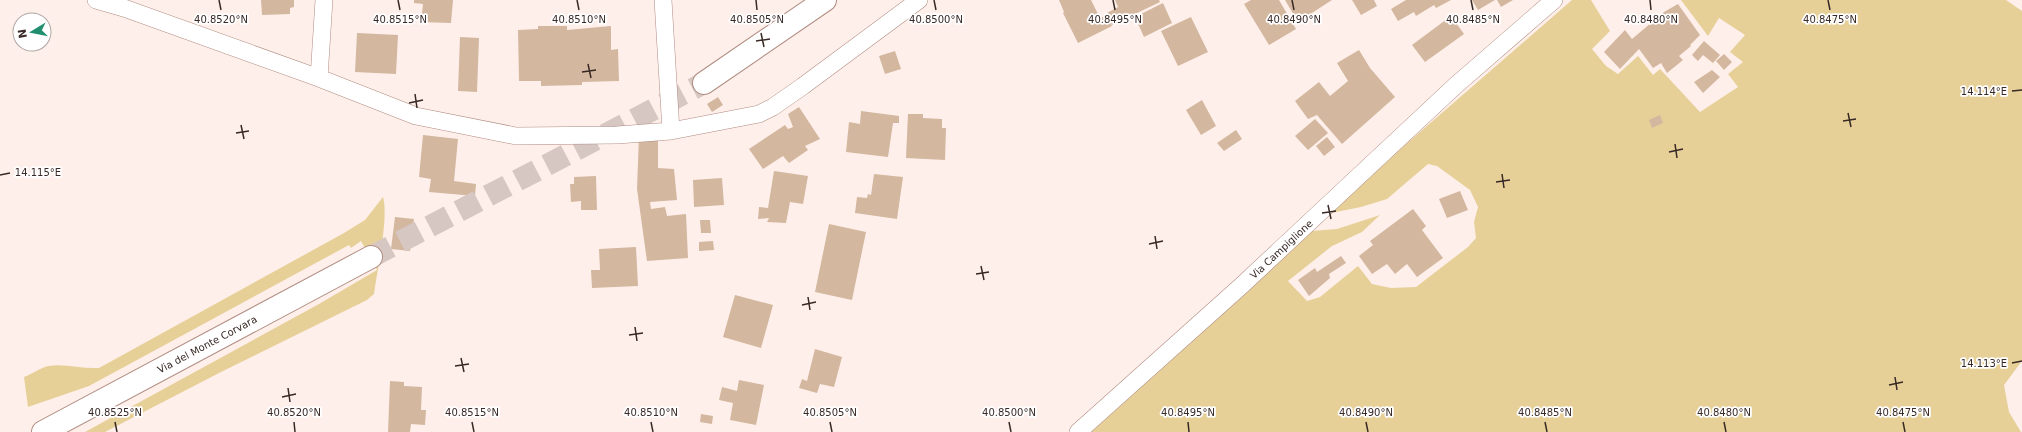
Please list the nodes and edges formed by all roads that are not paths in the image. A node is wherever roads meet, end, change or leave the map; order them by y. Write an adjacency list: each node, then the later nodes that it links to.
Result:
1 (96, 0): 7 (street)
2 (324, 0): 7 (street)
3 (663, 0): 9 (street)
4 (825, 0): 8 (main road)
5 (919, 0): 9 (street)
6 (1554, 0): 12 (street, Via Campiglione)
7 (319, 78): 9 (street)
8 (704, 83)
9 (671, 130)
10 (371, 257): 11 (main road, Via del Monte Corvara)
11 (43, 432)
12 (1078, 432)

